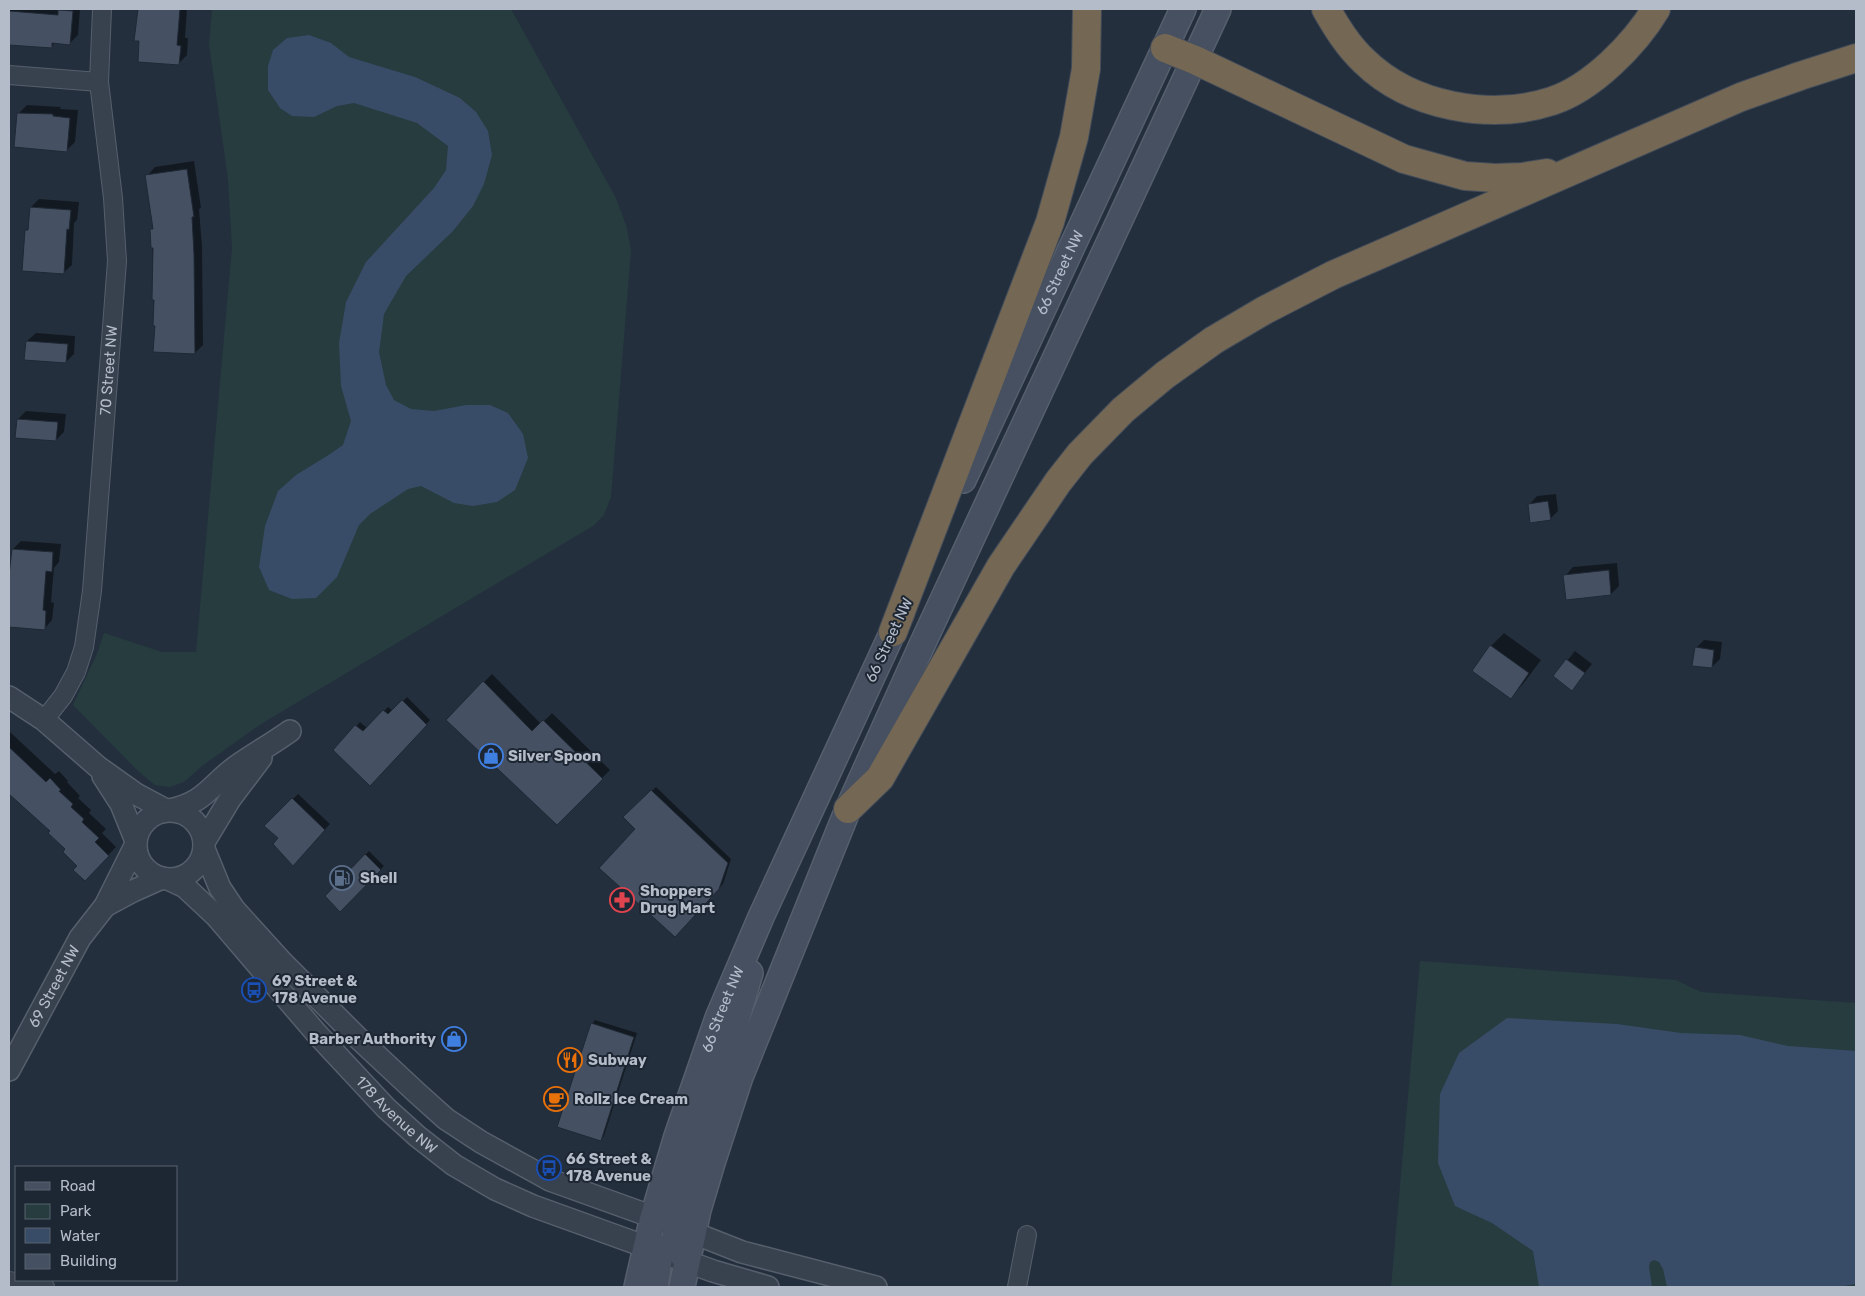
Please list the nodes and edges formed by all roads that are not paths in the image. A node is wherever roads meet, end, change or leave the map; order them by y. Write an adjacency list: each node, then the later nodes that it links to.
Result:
1 (102, 9): 11 (street, 70 Street NW)
2 (1087, 9): 13 (highway)
3 (1183, 9): 7 (main road, 66 Street NW)
4 (1218, 9): 9 (main road, 66 Street NW)
5 (1326, 9): 6 (highway)
6 (1656, 9)
7 (1164, 48): 9 (highway); 13 (main road, 66 Street NW)
8 (1856, 58): 12 (highway)
9 (1194, 60): 12 (highway); 19 (main road, 66 Street NW)
10 (9, 75): 11 (street)
11 (99, 82): 15 (street, 70 Street NW)
12 (1608, 156): 19 (highway)
13 (893, 632): 26 (main road, 66 Street NW)
14 (9, 697): 15 (street)
15 (44, 720): 18 (street)
16 (290, 731): 17 (street)
17 (270, 747): 20 (street); 22 (street)
18 (98, 767): 20 (street); 21 (street)
19 (848, 809): 26 (main road, 66 Street NW)
20 (168, 810): 21 (street); 22 (street)
21 (136, 844): 23 (street); 24 (street, 69 Street NW)
22 (204, 846): 23 (street); 26 (street, 178 Avenue NW)
23 (165, 878): 24 (street, 69 Street NW); 28 (street, 178 Avenue NW)
24 (105, 906): 25 (street, 69 Street NW)
25 (9, 1070)
26 (673, 1226): 28 (main road, 66 Street NW); 29 (main road, 66 Street NW); 36 (street, 178 Avenue NW)
27 (1027, 1235): 37 (street)
28 (653, 1250): 29 (street, 178 Avenue NW); 32 (main road, 66 Street NW); 33 (main road)
29 (687, 1262): 34 (main road, 66 Street NW); 35 (street, 178 Avenue NW)
30 (9, 1280): 31 (street)
31 (46, 1287)
32 (637, 1287)
33 (655, 1287)
34 (682, 1287)
35 (768, 1287)
36 (876, 1287)
37 (1017, 1287)

